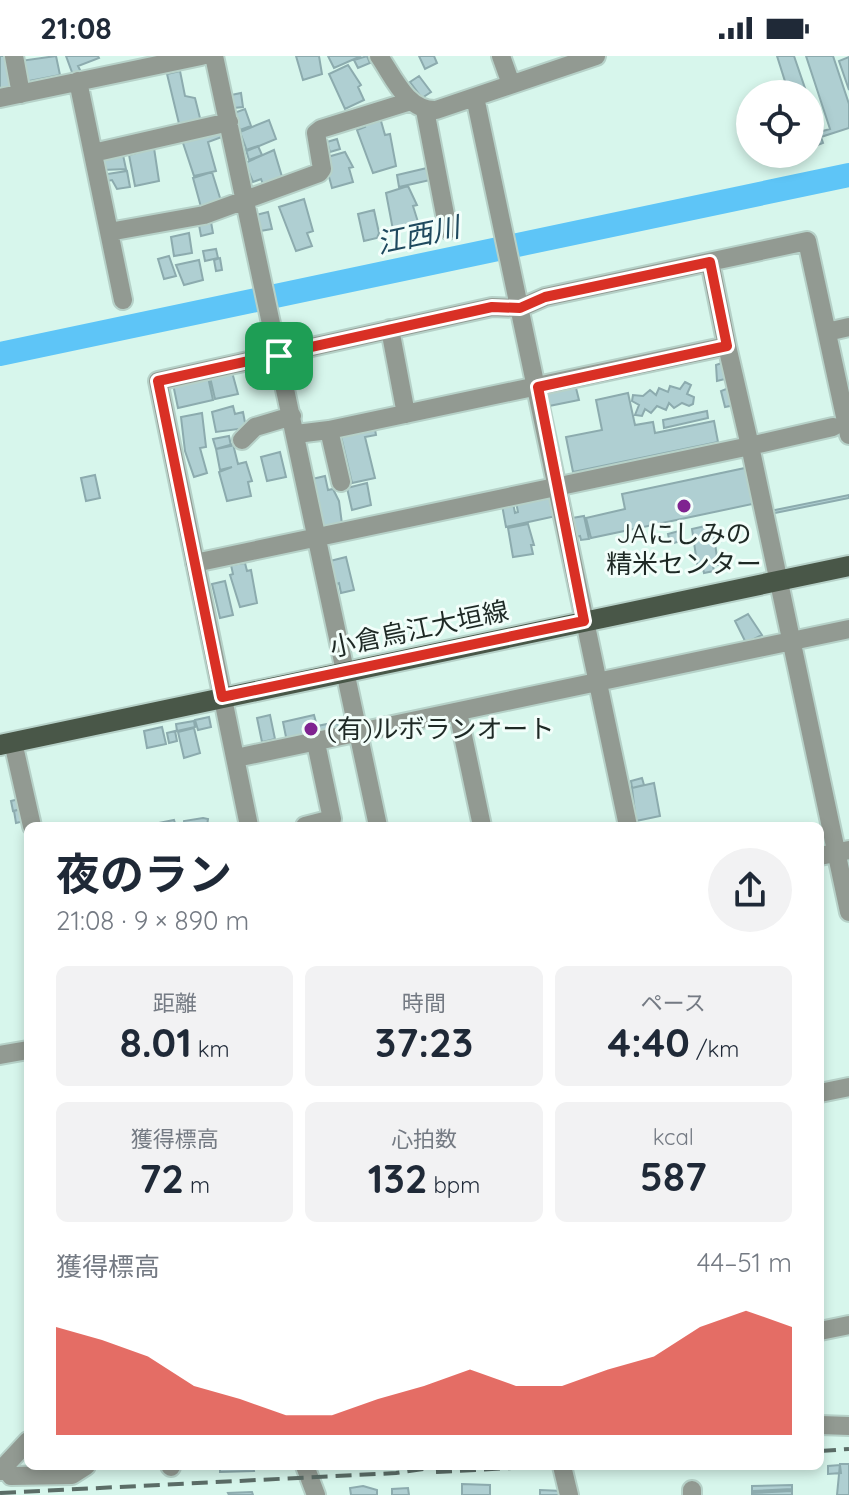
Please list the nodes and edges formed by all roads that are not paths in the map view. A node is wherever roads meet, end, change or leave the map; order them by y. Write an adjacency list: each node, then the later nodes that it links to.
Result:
1 (14, 56): 9 (street)
2 (200, 56): 7 (street)
3 (214, 56): 13 (street)
4 (379, 56): 12 (street)
5 (501, 56): 8 (street)
6 (596, 56): 8 (street)
7 (78, 81): 9 (street); 14 (street)
8 (511, 84): 10 (street)
9 (21, 94): 11 (street)
10 (475, 97): 12 (street); 20 (street)
11 (0, 98)
12 (418, 106): 15 (street); 16 (street)
13 (229, 122): 14 (street); 15 (street)
14 (93, 153): 17 (street)
15 (245, 199): 17 (street); 25 (street)
16 (448, 230)
17 (109, 232): 19 (street)
18 (710, 262): 20 (street); 23 (street); 24 (street)
19 (123, 300)
20 (519, 303): 22 (street); 26 (street)
21 (849, 327): 23 (street)
22 (390, 329): 25 (street); 27 (street)
23 (827, 332): 30 (street)
24 (727, 346): 26 (street); 32 (street)
25 (279, 356): 28 (street); 36 (street)
26 (538, 387): 27 (street); 34 (street)
27 (406, 414): 29 (street)
28 (294, 425): 29 (street); 31 (street); 35 (street)
29 (329, 430): 33 (street)
30 (841, 431): 32 (street)
31 (242, 440)
32 (750, 446): 34 (street); 38 (street)
33 (341, 482)
34 (557, 484): 35 (street); 39 (street)
35 (318, 539): 36 (street); 42 (street)
36 (195, 563): 44 (street)
37 (849, 566): 38 (main road, 小倉烏江大垣線)
38 (778, 581): 39 (main road, 小倉烏江大垣線); 41 (street)
39 (584, 621): 42 (main road, 小倉烏江大垣線); 43 (street)
40 (849, 629): 41 (street)
41 (791, 641): 43 (street); 56 (street)
42 (345, 672): 44 (main road, 小倉烏江大垣線); 46 (street)
43 (597, 682): 45 (street); 55 (street)
44 (222, 697): 47 (main road, 小倉烏江大垣線); 49 (street)
45 (458, 712): 46 (street); 54 (street)
46 (358, 735): 48 (street); 53 (street)
47 (7, 743): 50 (street)
48 (316, 743): 49 (street); 52 (street)
49 (236, 758): 51 (street)
50 (31, 822)
51 (248, 822)
52 (320, 822)
53 (377, 822)
54 (481, 822)
55 (627, 822)
56 (835, 853): 57 (street)
57 (849, 912)
58 (24, 1051): 59 (street)
59 (0, 1055)
60 (849, 1087): 61 (street)
61 (824, 1092)
62 (849, 1325): 63 (street)
63 (824, 1330)
64 (824, 1425): 65 (street)
65 (849, 1426)
66 (24, 1446): 67 (street)
67 (3, 1470): 68 (street)
68 (80, 1470)
69 (307, 1470): 71 (street)
70 (563, 1470): 72 (street)
71 (316, 1495)
72 (569, 1495)

